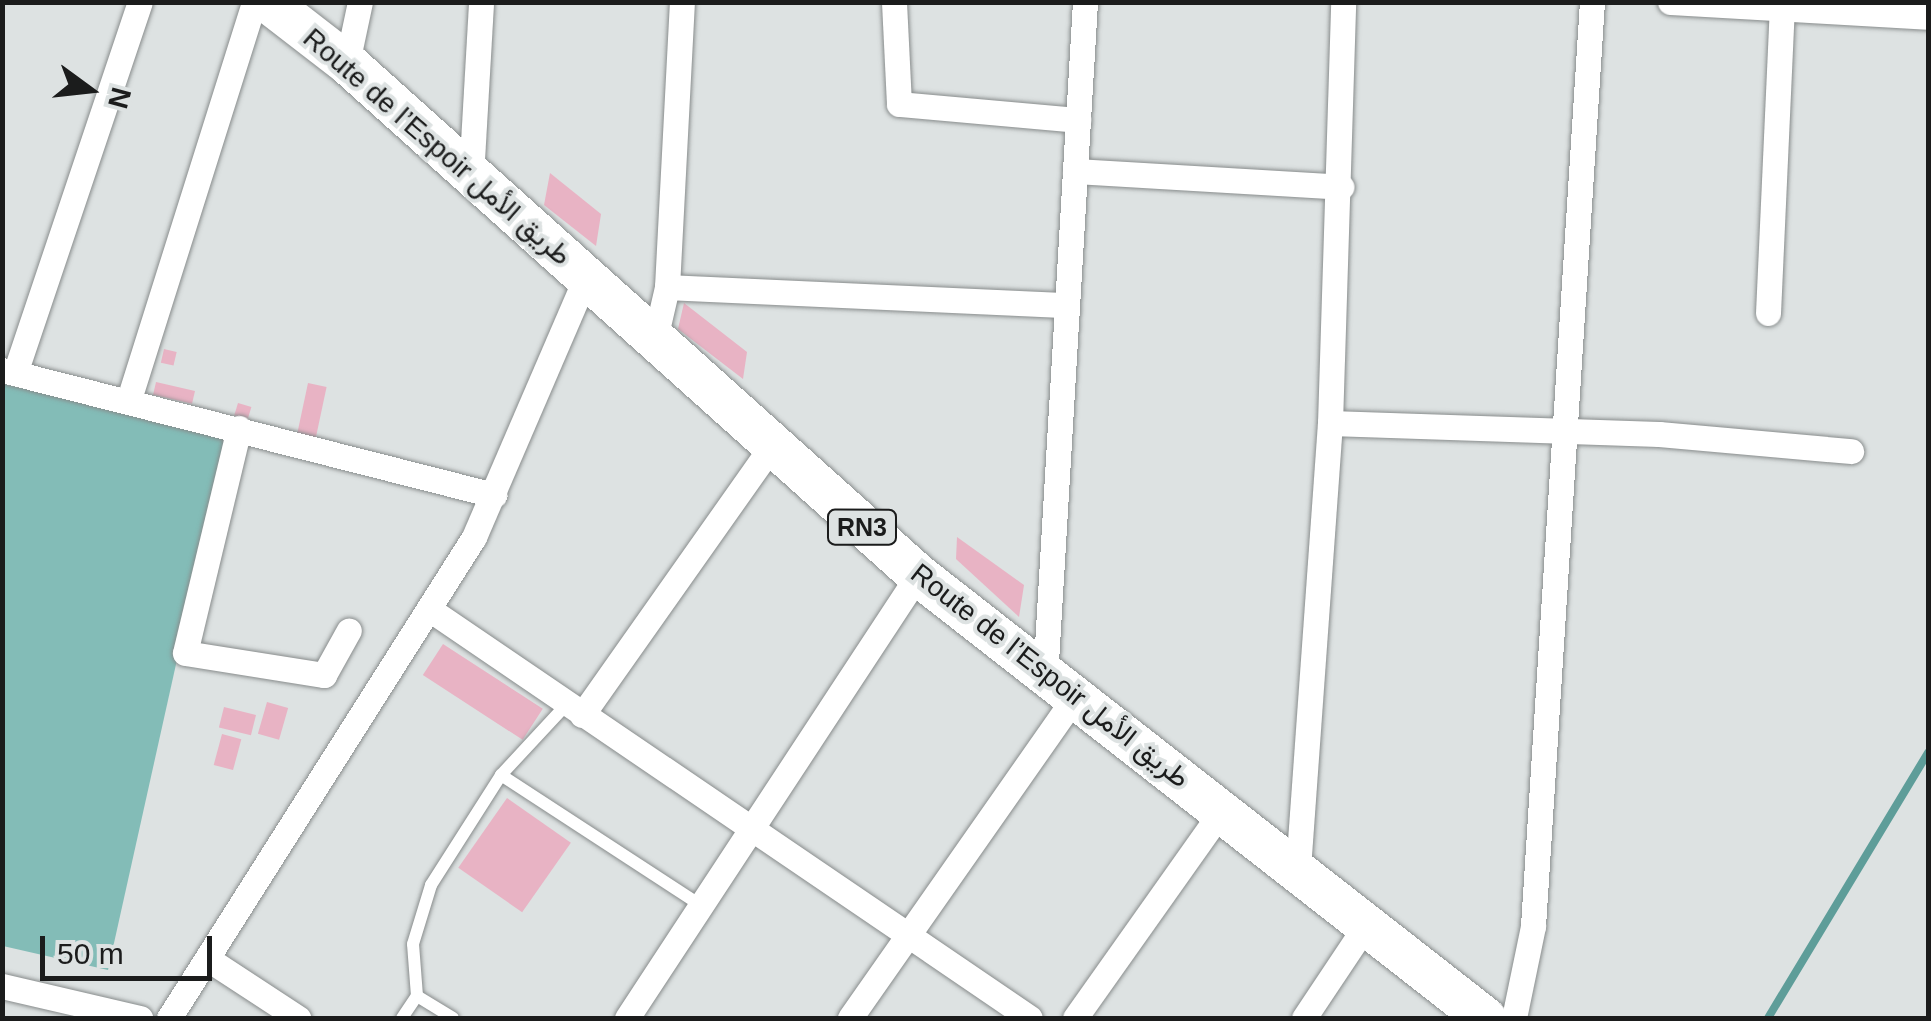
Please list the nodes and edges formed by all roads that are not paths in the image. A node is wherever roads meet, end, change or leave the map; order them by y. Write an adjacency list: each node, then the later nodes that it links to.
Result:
1 (140, 2): 24 (street)
2 (254, 2): 25 (street)
3 (268, 2): 14 (highway, Route de l’Espoir طريق الأمل / RN3)
4 (360, 2): 14 (street)
5 (481, 2): 17 (street)
6 (682, 2): 20 (street)
7 (894, 2): 15 (street)
8 (1085, 2): 15 (street)
9 (1344, 2): 18 (street)
10 (1592, 2): 28 (street)
11 (1670, 2): 12 (street)
12 (1782, 6): 13 (street); 22 (street)
13 (1928, 18)
14 (347, 63): 17 (highway, Route de l’Espoir طريق الأمل / RN3)
15 (1078, 120): 16 (street)
16 (1075, 171): 18 (street); 21 (street)
17 (471, 177): 19 (highway, Route de l’Espoir طريق الأمل / RN3)
18 (1342, 186): 26 (street)
19 (586, 277): 23 (highway, Route de l’Espoir طريق الأمل / RN3); 31 (street)
20 (667, 287): 21 (street); 23 (street)
21 (1066, 305): 35 (street)
22 (1768, 313)
23 (654, 343): 29 (highway, Route de l’Espoir طريق الأمل / RN3)
24 (9, 371): 25 (street)
25 (129, 399): 27 (street)
26 (1330, 423): 28 (street); 40 (street)
27 (239, 428): 31 (street); 34 (street)
28 (1565, 435): 30 (street); 58 (street)
29 (770, 448): 32 (highway, Route de l’Espoir طريق الأمل / RN3); 36 (street)
30 (1851, 451)
31 (494, 495): 33 (street)
32 (918, 575): 35 (highway, Route de l’Espoir طريق الأمل / RN3); 39 (street)
33 (432, 611): 36 (street); 44 (street)
34 (349, 630)
35 (1059, 689): 38 (highway, Route de l’Espoir طريق الأمل / RN3); 43 (street)
36 (574, 709): 37 (lane); 39 (street)
37 (501, 775): 41 (lane); 46 (lane)
38 (1223, 809): 40 (highway, Route de l’Espoir طريق الأمل / RN3); 55 (street)
39 (750, 831): 41 (street); 43 (street)
40 (1298, 870): 42 (highway, Route de l’Espoir طريق الأمل / RN3)
41 (700, 904): 52 (street)
42 (1366, 925): 56 (street); 57 (highway, Route de l’Espoir طريق الأمل / RN3)
43 (902, 936): 53 (street); 54 (street)
44 (208, 959): 48 (street); 49 (street)
45 (2, 986): 47 (street)
46 (417, 996): 50 (lane); 51 (lane)
47 (140, 1018)
48 (170, 1018)
49 (298, 1018)
50 (402, 1018)
51 (453, 1018)
52 (628, 1018)
53 (850, 1018)
54 (1030, 1018)
55 (1075, 1018)
56 (1304, 1018)
57 (1485, 1018)
58 (1514, 1018)

